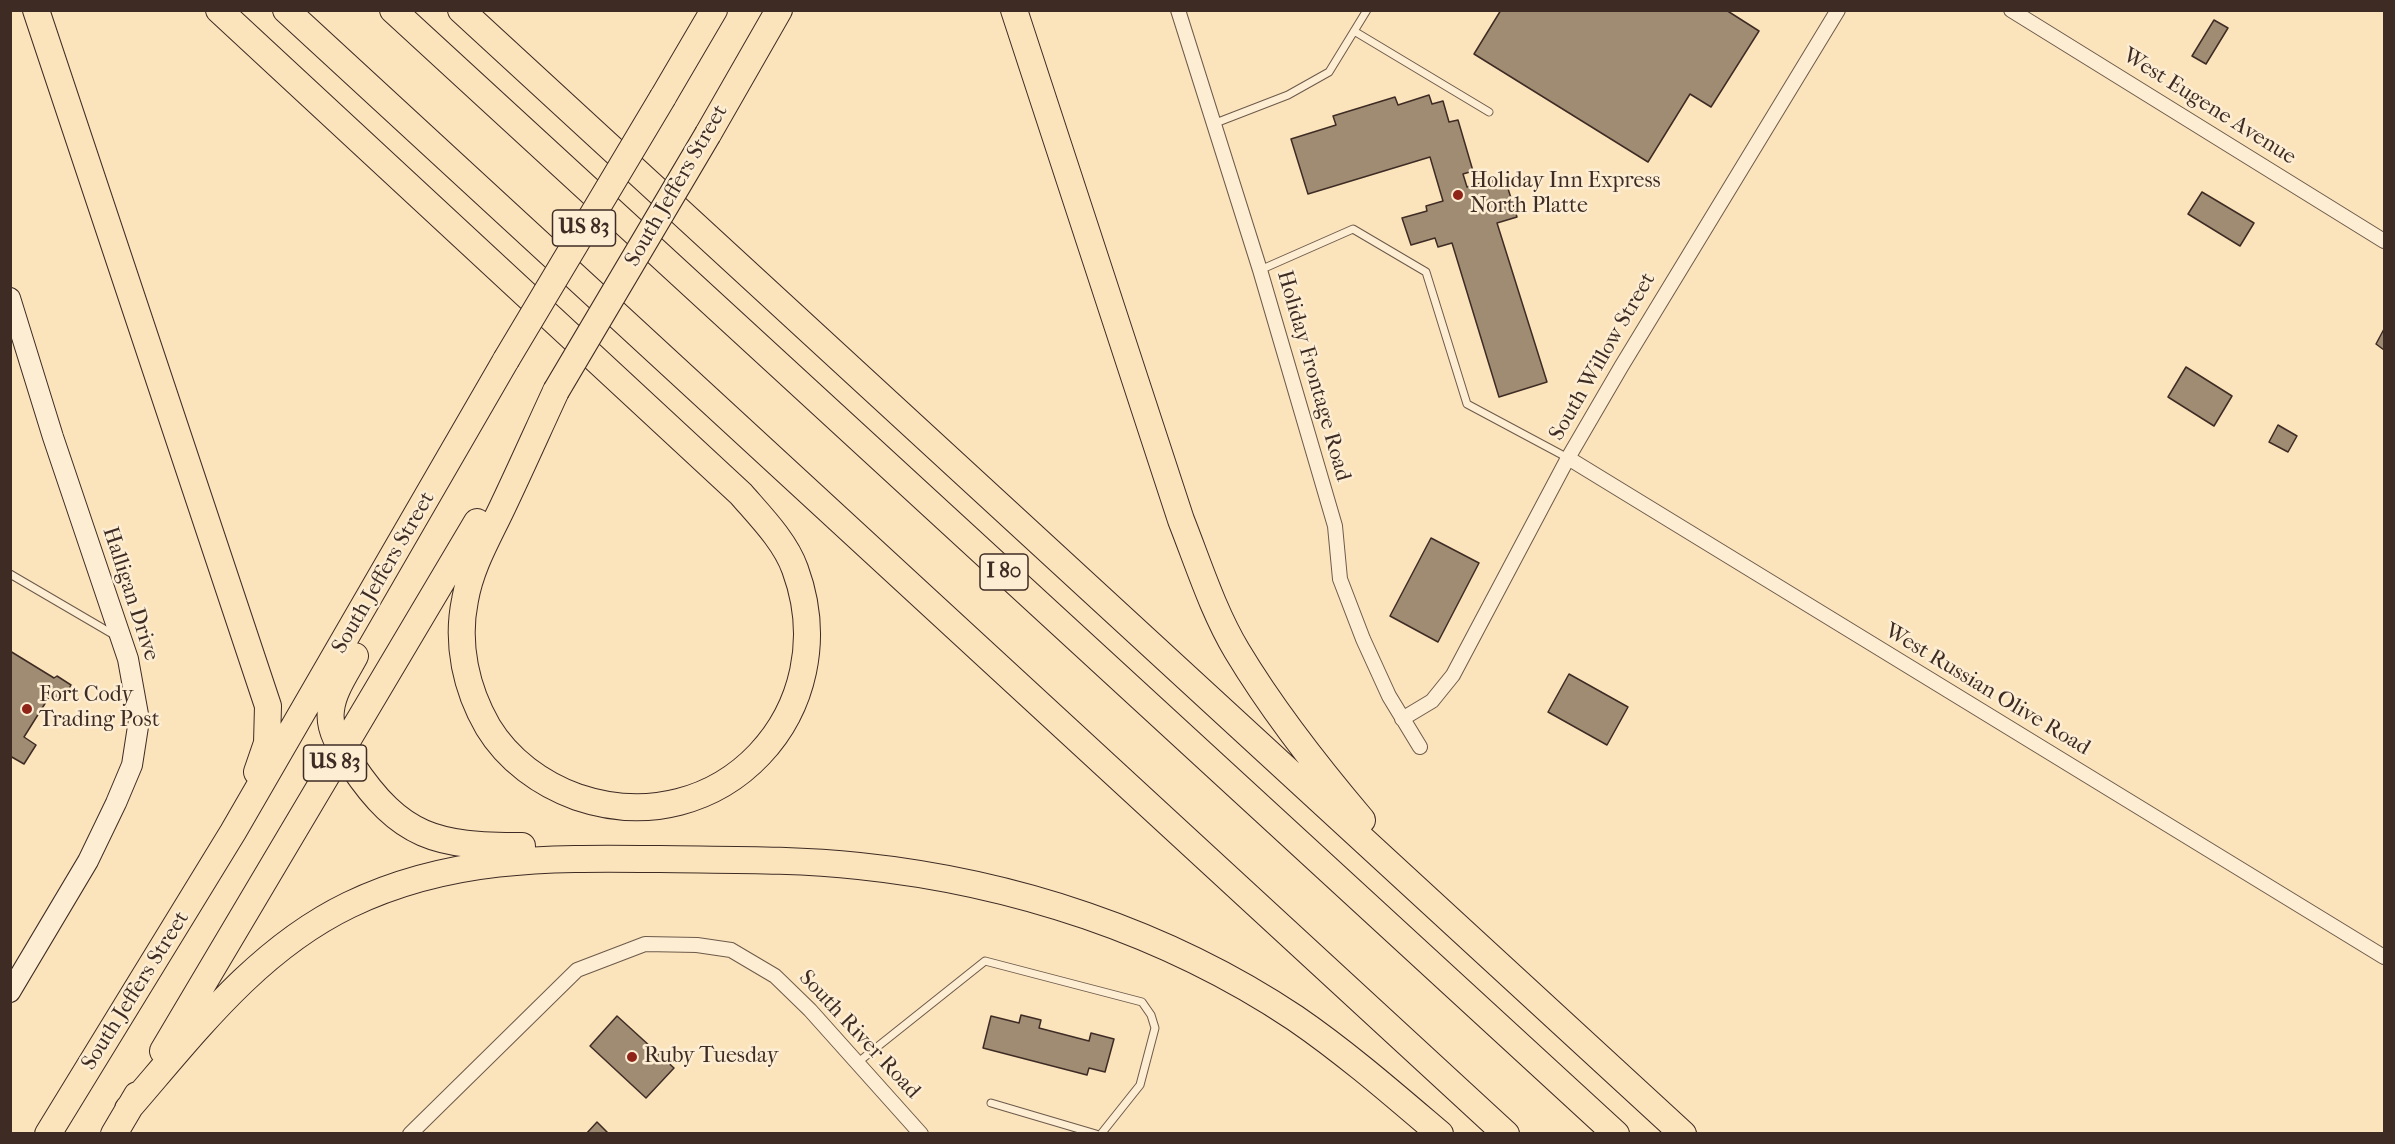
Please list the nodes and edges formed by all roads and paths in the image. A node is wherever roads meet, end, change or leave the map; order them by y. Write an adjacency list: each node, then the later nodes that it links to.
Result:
1 (36, 10): 29 (highway)
2 (219, 10): 21 (highway)
3 (286, 10): 44 (highway)
4 (393, 10): 45 (highway, I 80)
5 (461, 10): 31 (highway)
6 (702, 10): 15 (highway)
7 (714, 10): 15 (highway, South Jeffers Street / US 83)
8 (779, 10): 21 (highway, South Jeffers Street / US 83, bridge)
9 (1014, 10): 31 (highway)
10 (1178, 10): 17 (street, Holiday Frontage Road)
11 (1838, 10): 22 (street, South Willow Street)
12 (2011, 10): 18 (street, West Eugene Avenue)
13 (1364, 12): 14 (lane)
14 (1354, 31): 16 (lane); 17 (lane)
15 (663, 97): 23 (highway, South Jeffers Street / US 83, bridge)
16 (1489, 112)
17 (1213, 124): 19 (street, Holiday Frontage Road)
18 (2385, 241)
19 (1260, 270): 22 (lane); 26 (street, Holiday Frontage Road)
20 (10, 298): 25 (street, Halligan Drive)
21 (556, 392): 28 (highway, South Jeffers Street / US 83)
22 (1568, 458): 26 (street, South Willow Street); 32 (street, West Russian Olive Road)
23 (420, 512): 28 (highway); 29 (highway, South Jeffers Street / US 83)
24 (10, 574): 25 (lane)
25 (121, 639): 33 (street, Halligan Drive)
26 (1402, 719): 27 (street, Holiday Frontage Road)
27 (1420, 747)
28 (342, 751): 30 (highway); 36 (highway, South Jeffers Street / US 83)
29 (233, 832): 37 (highway, South Jeffers Street / US 83)
30 (740, 860): 36 (highway); 43 (highway)
31 (1472, 939): 46 (highway)
32 (2385, 957)
33 (10, 992)
34 (857, 1063): 39 (street, South River Road); 40 (street, South River Road); 42 (lane)
35 (991, 1103): 41 (lane)
36 (128, 1109): 38 (highway, South Jeffers Street / US 83)
37 (48, 1134)
38 (114, 1134)
39 (410, 1134)
40 (921, 1134)
41 (1096, 1134)
42 (1101, 1134)
43 (1440, 1134)
44 (1506, 1134)
45 (1616, 1134)
46 (1683, 1134)

